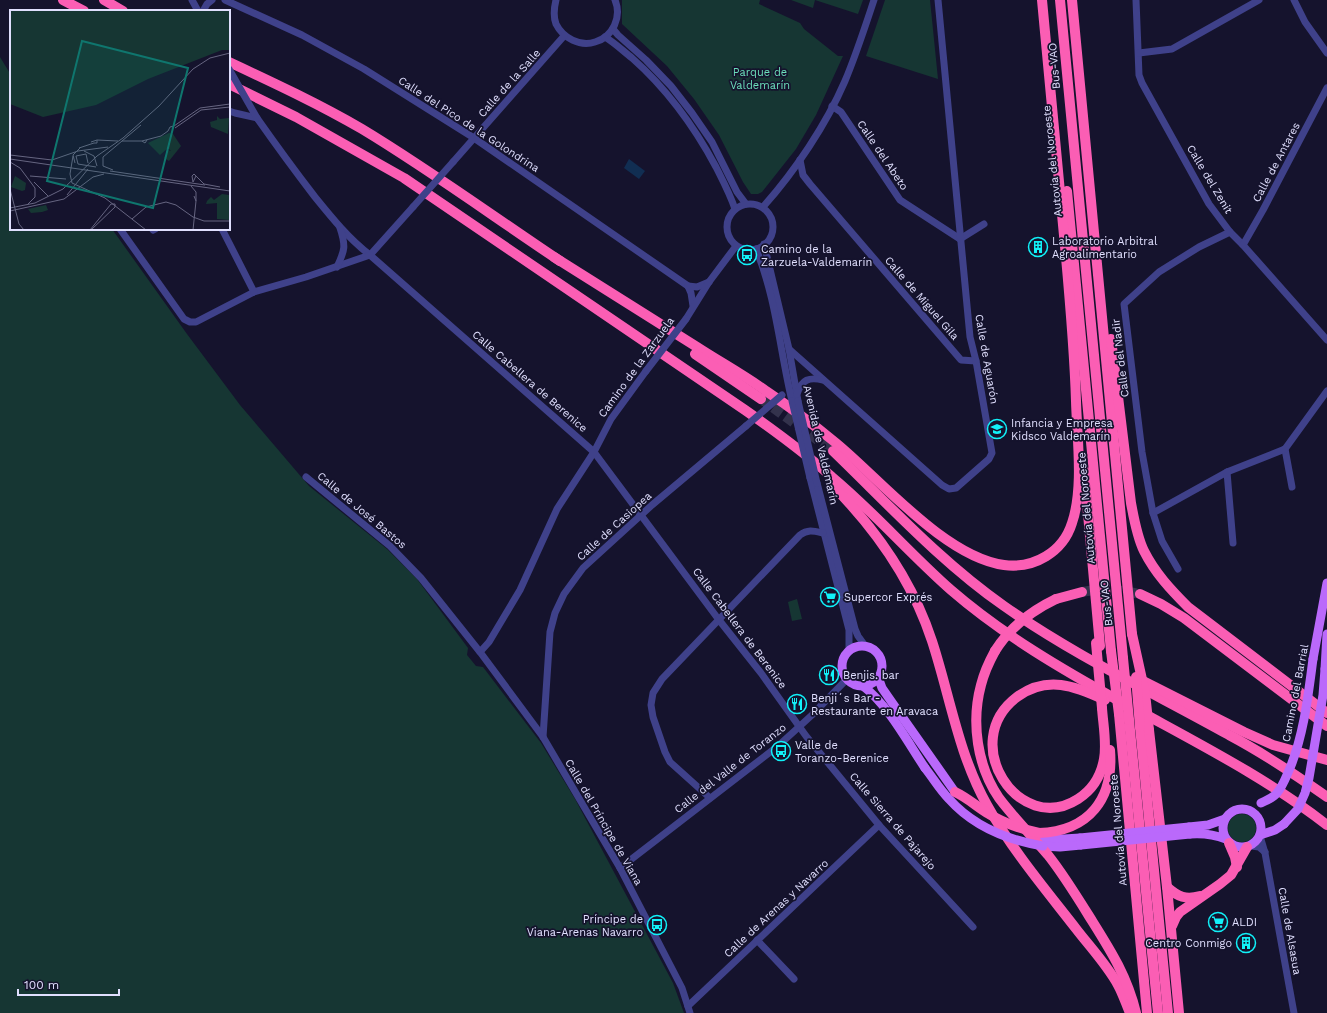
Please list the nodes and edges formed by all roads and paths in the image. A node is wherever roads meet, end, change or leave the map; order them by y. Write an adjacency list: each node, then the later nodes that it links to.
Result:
1 (63, 0): 17 (highway)
2 (104, 0): 18 (highway)
3 (192, 0): 19 (street)
4 (212, 0): 20 (street)
5 (224, 0): 33 (street, Calle del Pico de la Golondrina)
6 (556, 0): 22 (street)
7 (615, 0): 21 (street)
8 (874, 0): 30 (street)
9 (938, 0): 46 (street, Calle de Aguarón)
10 (1042, 0): 65 (highway)
11 (1049, 0): 125 (highway, Autovía del Noroeste, bridge)
12 (1060, 0): 126 (highway, Bus-VAO, bridge)
13 (1072, 0): 40 (highway)
14 (1136, 0): 24 (street, Calle del Zenit)
15 (1259, 0): 24 (street)
16 (1294, 0): 25 (street)
17 (82, 10)
18 (121, 10)
19 (197, 10)
20 (203, 10)
21 (613, 29): 23 (street); 37 (street)
22 (564, 36): 23 (street); 33 (street, Calle de la Salle)
23 (605, 37): 39 (street)
24 (1138, 53): 45 (street, Calle del Zenit)
25 (1327, 53)
26 (230, 62): 52 (highway)
27 (230, 71): 32 (street, Calle Cabellera de Berenice, bridge)
28 (230, 84): 69 (highway)
29 (1327, 88): 48 (street, Calle de Antares)
30 (832, 106): 34 (street); 46 (street, Calle del Abeto)
31 (230, 111): 32 (street)
32 (257, 118): 41 (street, Calle Cabellera de Berenice)
33 (474, 138): 51 (street, Calle de la Salle, bridge); 55 (street, Calle del Pico de la Golondrina)
34 (800, 160): 35 (street); 36 (street, Calle de Miguel Gila)
35 (788, 177): 36 (street, Calle de Miguel Gila); 38 (street)
36 (810, 184): 60 (street, Calle de Miguel Gila)
37 (746, 204): 38 (street); 39 (street)
38 (763, 207): 47 (street)
39 (735, 209): 49 (street)
40 (1093, 214): 94 (highway); 97 (highway, bridge)
41 (338, 224): 51 (street, Calle Cabellera de Berenice); 53 (street)
42 (984, 224): 46 (street)
43 (121, 230): 56 (street)
44 (223, 230): 56 (street)
45 (1230, 232): 48 (street, Calle del Zenit); 76 (street, Calle del Nadir)
46 (960, 239): 60 (street, Calle de Aguarón)
47 (764, 244): 50 (street); 59 (street, Avenida de Valdemarín)
48 (1243, 245): 58 (street, Calle del Zenit)
49 (736, 246): 50 (street); 54 (street, Camino de la Zarzuela)
50 (756, 249): 64 (street, Avenida de Valdemarín)
51 (370, 255): 53 (street); 72 (street, Calle Cabellera de Berenice)
52 (554, 257): 65 (highway); 67 (highway)
53 (337, 266): 56 (street)
54 (709, 282): 55 (street); 57 (street, Camino de la Zarzuela)
55 (688, 286): 57 (street)
56 (254, 292)
57 (694, 306): 72 (street, Camino de la Zarzuela, bridge)
58 (1327, 340)
59 (789, 349): 61 (street, Calle de Aguarón); 64 (street, Avenida de Valdemarín)
60 (976, 361): 63 (street, Calle de Aguarón)
61 (810, 368): 62 (street); 63 (street, Calle de Aguarón)
62 (810, 379): 63 (street); 68 (street)
63 (824, 380)
64 (792, 388): 68 (street, Avenida de Valdemarín); 77 (street, Calle de Casiopea, bridge)
65 (1075, 388): 93 (highway, bridge)
66 (1327, 391): 70 (street)
67 (761, 399)
68 (796, 399): 78 (street, Avenida de Valdemarín, bridge); 86 (street, Avenida de Valdemarín, bridge)
69 (772, 430): 99 (highway); 123 (highway)
70 (1285, 449): 73 (street); 75 (street)
71 (833, 451): 89 (highway)
72 (594, 452): 77 (street, Calle Cabellera de Berenice); 88 (street, Camino de la Zarzuela)
73 (1226, 472): 76 (street); 79 (street)
74 (306, 477): 88 (street, Calle de José Bastos)
75 (1292, 487)
76 (1153, 513): 80 (street, Calle del Nadir)
77 (642, 515): 84 (street, Calle Cabellera de Berenice); 98 (street, Calle de Casiopea)
78 (823, 533): 84 (street); 87 (street, Avenida de Valdemarín)
79 (1233, 543)
80 (1178, 569)
81 (1327, 583): 104 (main road, Camino del Barrial, bridge)
82 (1082, 592): 124 (highway, bridge)
83 (1140, 594): 95 (highway)
84 (719, 620): 96 (street, Calle Cabellera de Berenice); 103 (street)
85 (1327, 634): 109 (main road, Camino del Barrial, bridge)
86 (866, 647): 87 (main road); 90 (main road)
87 (849, 651): 91 (main road)
88 (480, 652): 98 (street, Calle del Príncipe de Viana)
89 (1081, 654): 100 (highway); 102 (highway)
90 (878, 677): 92 (main road); 101 (main road)
91 (847, 679): 92 (main road); 96 (street, Calle del Valle de Toranzo)
92 (863, 686): 110 (main road, bridge)
93 (1104, 708): 99 (highway); 110 (highway)
94 (1327, 713)
95 (1327, 726)
96 (799, 727): 103 (street, Calle del Valle de Toranzo); 106 (street, Calle Sierra de Pajarejo)
97 (1145, 728): 116 (highway); 127 (highway)
98 (543, 737): 115 (street, Calle del Príncipe de Viana)
99 (1215, 752): 107 (highway)
100 (1327, 760)
101 (955, 792): 110 (highway, bridge)
102 (1327, 797)
103 (710, 798): 115 (street, Calle del Valle de Toranzo)
104 (1246, 809): 105 (main road); 109 (main road)
105 (1225, 819): 108 (main road); 111 (main road)
106 (879, 825): 118 (street, Calle Sierra de Pajarejo); 120 (street, Calle de Arenas y Navarro)
107 (1327, 825)
108 (1189, 831): 110 (main road, bridge); 111 (main road)
109 (1260, 835): 112 (main road); 113 (street, Calle de Alsasua)
110 (1041, 839)
111 (1228, 841): 112 (main road); 114 (highway)
112 (1249, 846): 113 (street); 114 (highway)
113 (1265, 853): 129 (street, Calle de Alsasua)
114 (1237, 867): 117 (highway)
115 (620, 868): 122 (street, Calle del Príncipe de Viana)
116 (1167, 886): 117 (highway); 119 (highway)
117 (1206, 894): 119 (highway)
118 (974, 927)
119 (1171, 928): 128 (highway)
120 (757, 940): 121 (street); 122 (street, Calle de Arenas y Navarro)
121 (794, 979)
122 (689, 1010)
123 (1130, 1013)
124 (1136, 1013)
125 (1147, 1013)
126 (1158, 1013)
127 (1168, 1013)
128 (1179, 1013)
129 (1294, 1013)

